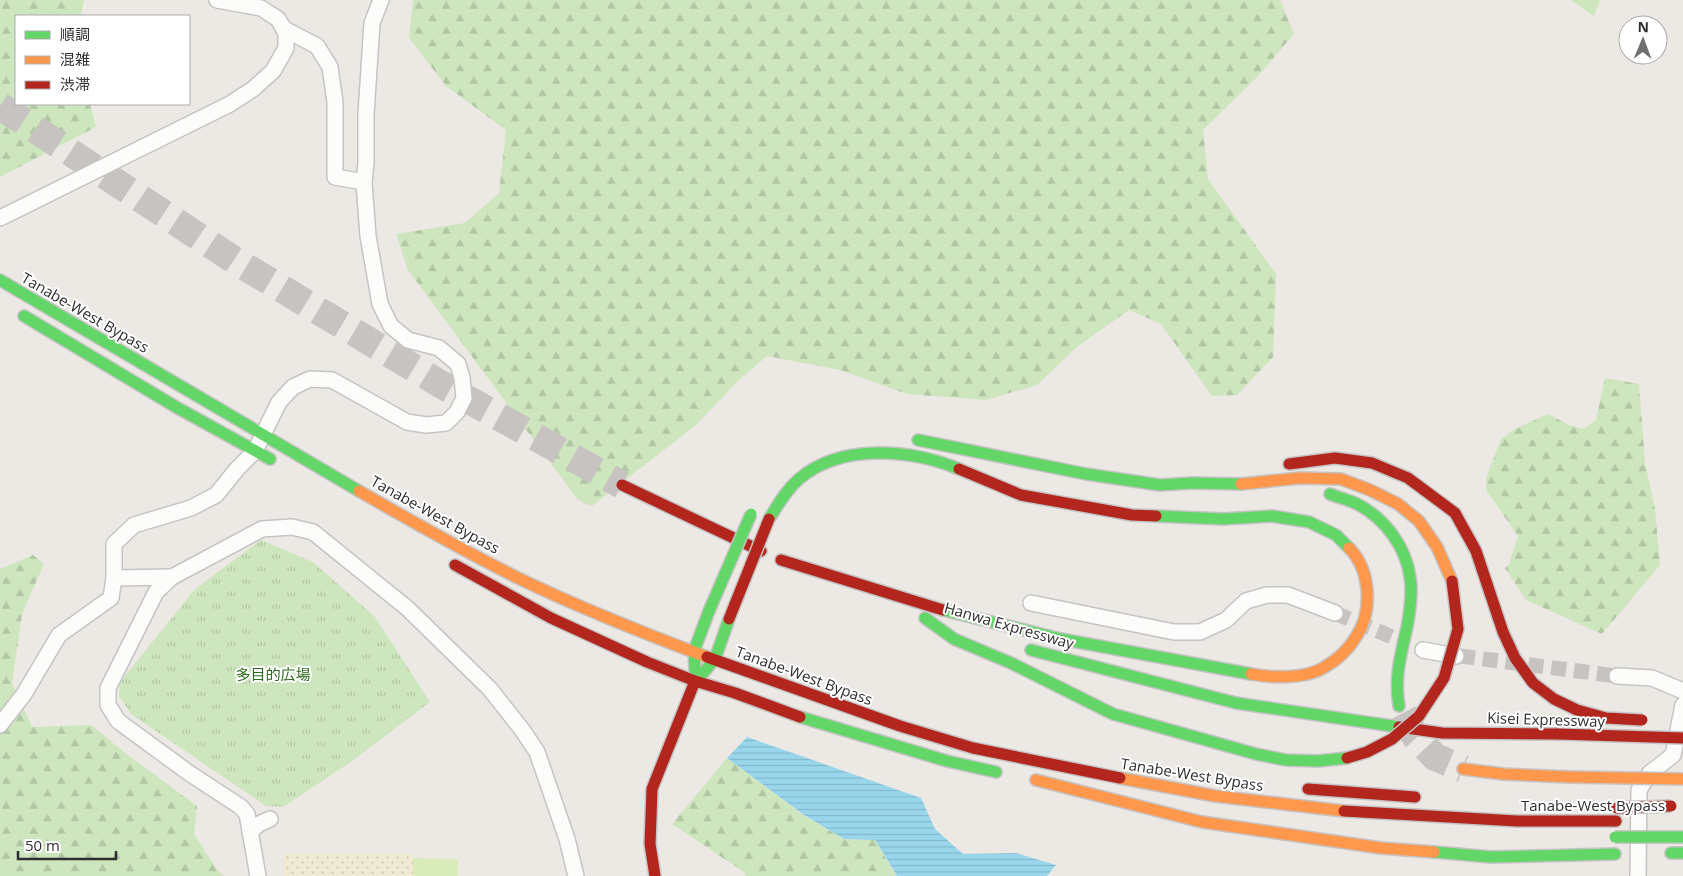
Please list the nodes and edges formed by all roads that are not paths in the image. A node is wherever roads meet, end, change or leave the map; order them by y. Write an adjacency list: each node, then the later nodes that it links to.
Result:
1 (217, 0): 3 (street)
2 (381, 0): 4 (street)
3 (284, 29): 4 (street); 5 (street)
4 (364, 182): 8 (street)
5 (0, 218)
6 (0, 280): 8 (main road, Tanabe-West Bypass)
7 (17, 312): 10 (main road)
8 (263, 434): 10 (street); 30 (main road, Tanabe-West Bypass)
9 (908, 438): 15 (main road)
10 (255, 451): 11 (main road); 23 (street)
11 (281, 466)
12 (1278, 466): 38 (main road, bridge)
13 (1253, 472): 15 (main road)
14 (983, 479): 18 (main road); 21 (main road); 32 (main road, bridge)
15 (1192, 483): 26 (main road, bridge)
16 (622, 485): 21 (main road, Hanwa Expressway)
17 (1320, 494): 37 (main road)
18 (1170, 506)
19 (753, 510): 30 (main road, bridge)
20 (443, 559): 34 (main road)
21 (781, 560): 26 (main road, Hanwa Expressway)
22 (172, 577): 23 (street); 52 (street); 59 (street)
23 (114, 578): 39 (street)
24 (1032, 603): 25 (street)
25 (1335, 613)
26 (916, 614): 27 (main road, Hanwa Expressway)
27 (953, 626)
28 (1020, 647): 40 (main road, Hanwa Expressway)
29 (1423, 650): 31 (street)
30 (694, 651): 32 (main road, Tanabe-West Bypass); 34 (main road)
31 (1460, 656)
32 (715, 659): 34 (main road); 42 (main road, Tanabe-West Bypass)
33 (1617, 676): 35 (street)
34 (695, 681): 44 (main road); 60 (main road)
35 (1683, 691)
36 (1683, 705): 61 (street)
37 (1399, 706)
38 (1683, 722)
39 (0, 725)
40 (1408, 729): 41 (main road, Kisei Expressway, bridge)
41 (1683, 738)
42 (1070, 769): 46 (main road); 53 (main road, Tanabe-West Bypass)
43 (1463, 769): 45 (main road, bridge)
44 (1009, 774)
45 (1683, 779)
46 (1191, 780)
47 (1293, 788): 48 (main road)
48 (1431, 798)
49 (1683, 806): 51 (main road, bridge)
50 (1190, 808): 57 (main road, Tanabe-West Bypass)
51 (1611, 808)
52 (247, 814): 54 (street); 54 (street)
53 (1654, 821)
54 (250, 832): 58 (street)
55 (1610, 837): 56 (main road, Tanabe-West Bypass, bridge)
56 (1683, 837)
57 (1667, 853)
58 (258, 876)
59 (576, 876)
60 (655, 876)
61 (1638, 876)

